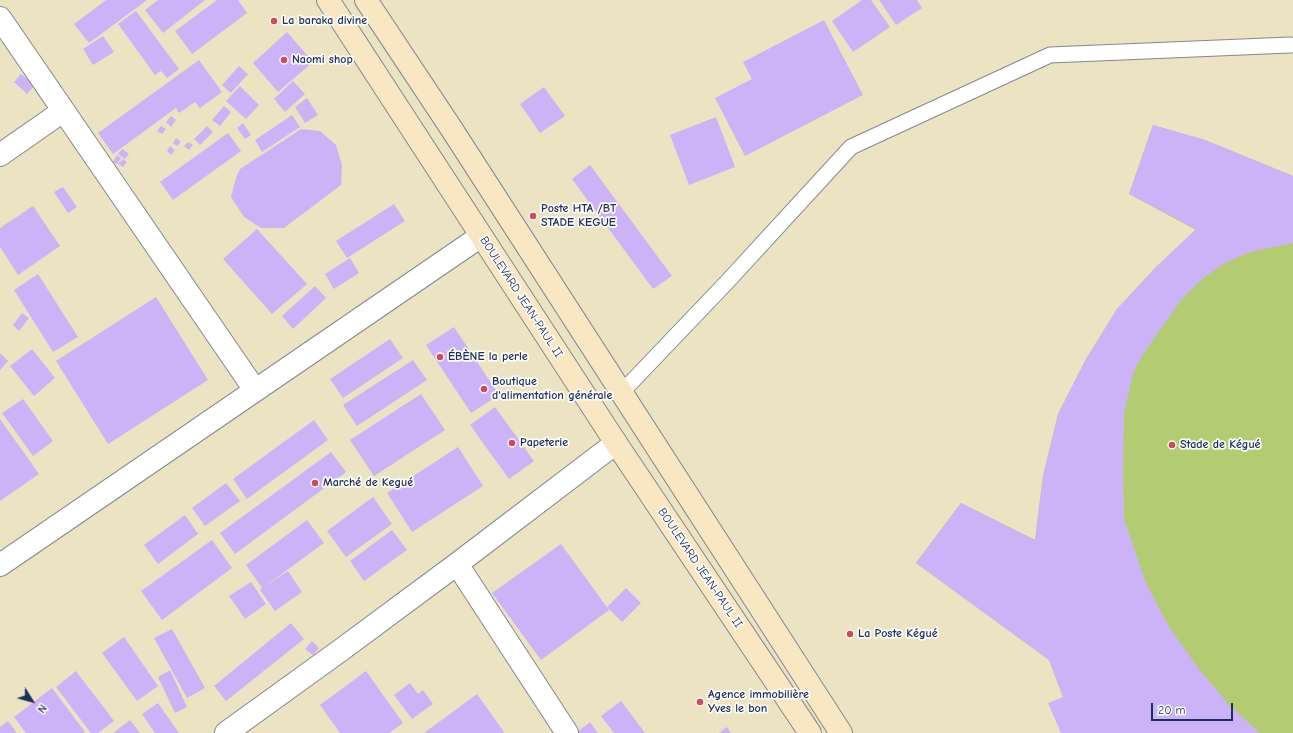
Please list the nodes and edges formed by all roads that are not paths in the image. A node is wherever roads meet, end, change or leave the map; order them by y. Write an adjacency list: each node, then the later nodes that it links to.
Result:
1 (328, 0): 7 (main road, BOULEVARD JEAN-PAUL II)
2 (366, 0): 9 (main road)
3 (0, 18): 5 (street)
4 (1290, 45): 9 (lane)
5 (63, 111): 6 (street); 8 (street)
6 (0, 155)
7 (481, 236): 8 (street); 10 (main road, BOULEVARD JEAN-PAUL II)
8 (255, 390): 12 (street)
9 (622, 392): 16 (main road)
10 (616, 443): 11 (street); 15 (main road, BOULEVARD JEAN-PAUL II)
11 (457, 564): 13 (street); 14 (street)
12 (0, 565)
13 (226, 733)
14 (567, 733)
15 (810, 733)
16 (841, 733)

